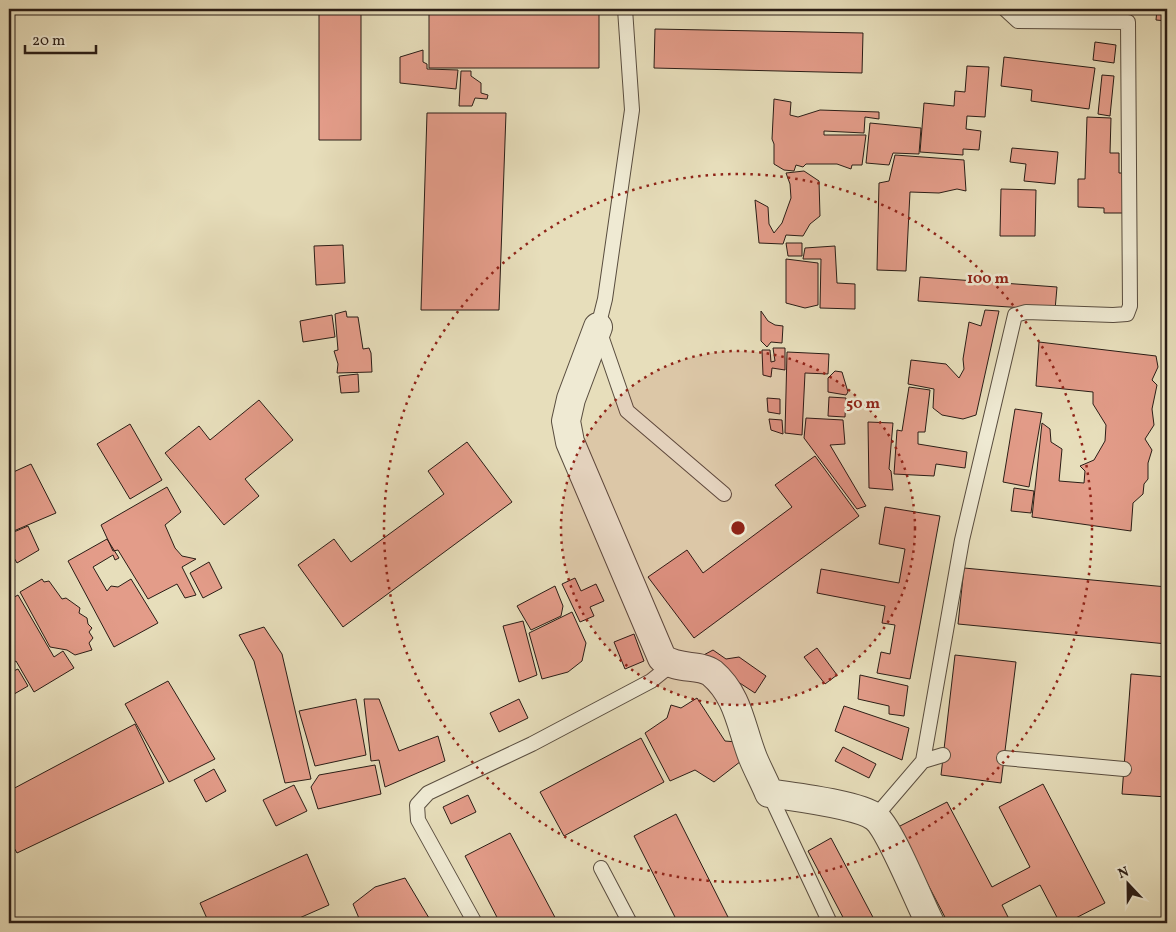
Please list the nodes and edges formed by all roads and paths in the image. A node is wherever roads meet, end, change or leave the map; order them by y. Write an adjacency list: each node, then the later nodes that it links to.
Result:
1 (625, 9): 3 (lane)
2 (1005, 9): 8 (lane)
3 (598, 327): 4 (lane); 5 (street)
4 (724, 494)
5 (671, 665): 10 (street); 13 (lane)
6 (943, 755): 8 (lane)
7 (1004, 758): 9 (lane)
8 (922, 762): 11 (lane)
9 (1124, 769)
10 (769, 793): 11 (street); 15 (lane)
11 (876, 817): 16 (street)
12 (601, 868): 14 (lane)
13 (475, 923)
14 (630, 923)
15 (830, 923)
16 (930, 923)

